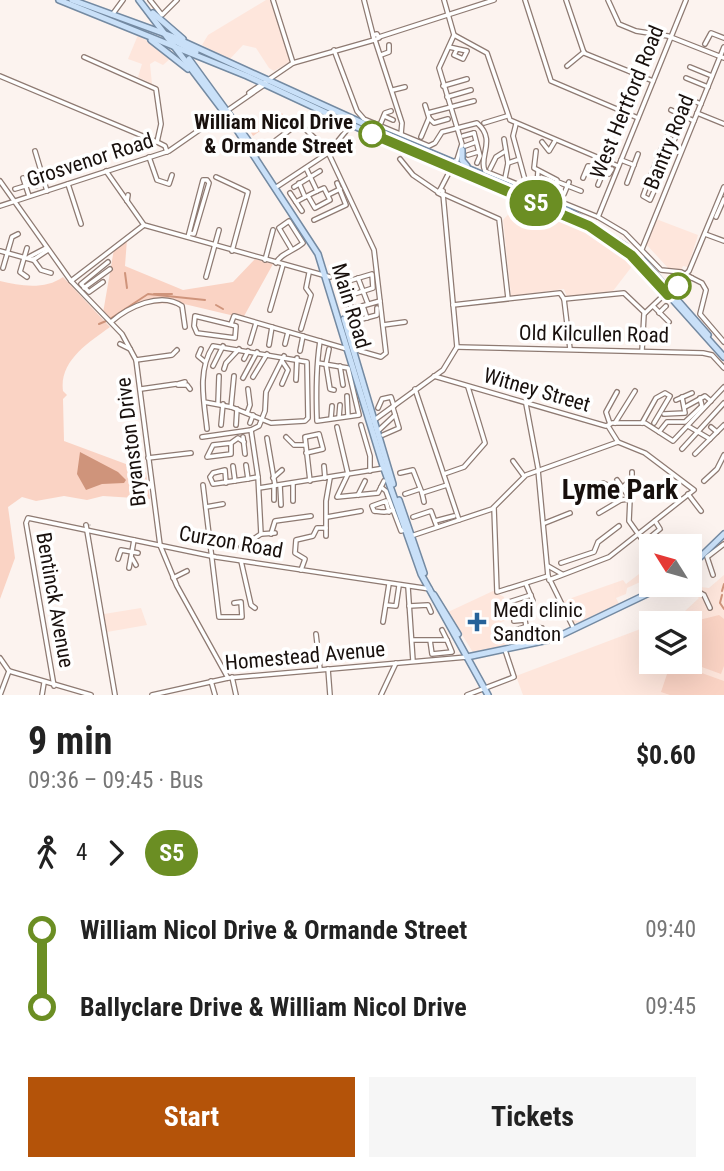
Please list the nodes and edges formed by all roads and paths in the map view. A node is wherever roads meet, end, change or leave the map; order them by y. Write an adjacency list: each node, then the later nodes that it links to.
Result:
1 (59, 0): 16 (main road)
2 (66, 0): 16 (main road)
3 (72, 0): 19 (main road)
4 (123, 0): 19 (street)
5 (141, 0): 17 (main road, Main Road); 26 (main road, Main Road)
6 (150, 0): 7 (street)
7 (177, 0)
8 (274, 0): 38 (street)
9 (363, 0): 24 (street)
10 (444, 0): 18 (street)
11 (495, 0): 18 (street, Grosvenor Road)
12 (525, 0): 74 (street)
13 (566, 0): 33 (street)
14 (608, 0): 23 (street)
15 (686, 0): 23 (street, West Hertford Road)
16 (90, 11): 21 (main road)
17 (153, 13): 26 (main road, Main Road); 29 (main road)
18 (448, 14): 22 (street); 24 (street, Grosvenor Road)
19 (111, 16): 20 (main road)
20 (124, 20): 26 (main road); 26 (main road)
21 (131, 28): 26 (main road); 48 (main road)
22 (454, 35): 30 (street); 73 (street)
23 (671, 37): 37 (street); 50 (street, West Hertford Road)
24 (376, 38): 32 (street, Grosvenor Road); 35 (street)
25 (724, 38): 27 (street)
26 (173, 42): 29 (main road); 41 (main road); 41 (main road); 48 (main road, Main Road); 69 (main road, Main Road)
27 (705, 44)
28 (389, 45): 35 (street)
29 (194, 47): 49 (main road)
30 (449, 47): 34 (street); 52 (street)
31 (724, 47): 37 (street, Bantry Road)
32 (334, 50): 38 (street, Grosvenor Road); 67 (street)
33 (584, 52): 39 (street); 44 (street)
34 (454, 54): 34 (street)
35 (381, 55): 55 (street)
36 (85, 57): 90 (street)
37 (722, 57): 45 (street, Bantry Road)
38 (293, 63): 42 (street, Grosvenor Road)
39 (567, 66)
40 (690, 67): 45 (street)
41 (233, 70): 49 (main road)
42 (276, 74): 49 (street, Grosvenor Road); 51 (main road)
43 (0, 76): 90 (street)
44 (639, 76): 50 (street); 57 (street)
45 (712, 76): 54 (street, Bantry Road)
46 (686, 78): 54 (street)
47 (467, 79): 52 (street)
48 (200, 81): 69 (main road, Main Road)
49 (266, 81): 51 (main road); 62 (street, Grosvenor Road); 69 (street, Grosvenor Road); 77 (main road)
50 (653, 81): 74 (street, West Hertford Road)
51 (275, 84): 77 (main road)
52 (443, 86): 58 (street)
53 (405, 87): 55 (street)
54 (708, 87): 61 (street, Bantry Road)
55 (393, 90): 83 (street)
56 (471, 90): 58 (street)
57 (631, 96)
58 (447, 97): 64 (street)
59 (689, 99): 61 (street)
60 (474, 102): 64 (street)
61 (701, 104): 70 (street, Bantry Road)
62 (236, 105): 69 (main road)
63 (425, 106): 72 (street)
64 (450, 107): 65 (street); 82 (street)
65 (440, 110): 72 (street); 72 (street)
66 (671, 110): 75 (street)
67 (357, 111): 77 (street); 81 (street)
68 (391, 111): 71 (street)
69 (227, 113): 94 (street, Grosvenor Road); 104 (main road, Main Road)
70 (697, 113): 75 (street, Bantry Road); 80 (street)
71 (384, 116): 76 (street); 81 (street)
72 (428, 116): 86 (street)
73 (507, 116): 78 (street); 79 (street)
74 (638, 118): 110 (street, West Hertford Road)
75 (693, 119): 96 (street, Bantry Road)
76 (393, 120)
77 (354, 121): 102 (street); 112 (main road); 112 (main road)
78 (484, 123)
79 (516, 124): 89 (street); 139 (street)
80 (724, 124)
81 (380, 126): 83 (street)
82 (456, 128): 83 (street); 84 (street); 112 (street)
83 (401, 134)
84 (484, 135): 87 (street); 137 (street)
85 (463, 136): 87 (street)
86 (421, 137)
87 (476, 137): 100 (street); 112 (street)
88 (504, 139): 101 (street)
89 (555, 140): 91 (street); 109 (street)
90 (158, 141): 92 (street); 98 (street)
91 (542, 142)
92 (167, 145): 94 (street); 98 (street)
93 (673, 146): 93 (street); 96 (street)
94 (175, 148): 98 (street, Grosvenor Road)
95 (491, 149): 106 (street)
96 (682, 150): 129 (street, Bantry Road)
97 (35, 151): 155 (street)
98 (168, 151): 107 (street, Grosvenor Road)
99 (536, 151): 128 (street)
100 (478, 152): 105 (street); 113 (street)
101 (504, 152): 106 (street); 114 (street)
102 (328, 153): 104 (street); 117 (street); 226 (street)
103 (638, 154): 115 (street)
104 (256, 155): 149 (main road, Main Road)
105 (468, 155)
106 (496, 156): 121 (street)
107 (149, 157): 125 (street, Grosvenor Road); 132 (street)
108 (400, 159): 159 (street)
109 (601, 159): 116 (street); 118 (street)
110 (621, 159): 115 (street); 116 (street, West Hertford Road)
111 (517, 160): 114 (street)
112 (455, 162): 120 (main road); 120 (main road); 159 (street); 220 (main road)
113 (477, 163)
114 (508, 163): 124 (street)
115 (634, 164): 143 (street)
116 (618, 166): 176 (street, West Hertford Road)
117 (305, 168): 135 (street); 149 (street)
118 (597, 168): 131 (street); 138 (street)
119 (664, 168): 119 (street); 129 (street)
120 (471, 169): 220 (main road)
121 (490, 169)
122 (612, 169): 131 (street)
123 (89, 170): 133 (street)
124 (507, 170): 127 (street); 137 (street)
125 (106, 171): 133 (street, Grosvenor Road); 168 (street)
126 (320, 171): 135 (street)
127 (515, 171)
128 (538, 171): 148 (street); 148 (street)
129 (673, 172): 161 (street, Bantry Road)
130 (32, 173): 146 (street)
131 (603, 173): 145 (street)
132 (173, 175)
133 (91, 176): 147 (street, Grosvenor Road)
134 (216, 177): 193 (street)
135 (310, 177): 141 (street); 156 (street)
136 (23, 178): 146 (street)
137 (504, 178): 166 (street)
138 (583, 178)
139 (524, 180)
140 (0, 183): 169 (street, Bryanston Drive)
141 (299, 183): 150 (street); 164 (street)
142 (337, 183): 152 (street)
143 (627, 183)
144 (568, 184): 148 (street); 157 (street); 160 (street)
145 (598, 185)
146 (25, 186): 151 (street); 165 (street)
147 (69, 186): 155 (street, Grosvenor Road); 179 (street)
148 (557, 186): 166 (street)
149 (277, 187): 205 (main road, Main Road); 215 (main road, Main Road)
150 (294, 187)
151 (15, 189)
152 (340, 189): 163 (street); 174 (street)
153 (724, 189): 175 (street)
154 (655, 190): 154 (street); 161 (street)
155 (47, 191): 165 (street, Grosvenor Road)
156 (317, 191): 163 (street); 164 (street)
157 (581, 191)
158 (290, 193): 170 (street)
159 (441, 193): 223 (street); 227 (street)
160 (564, 194)
161 (665, 194): 190 (street, Bantry Road)
162 (128, 195): 168 (street)
163 (328, 195): 172 (street)
164 (307, 196): 170 (street); 172 (street)
165 (29, 197): 169 (street, Grosvenor Road)
166 (554, 199): 176 (street)
167 (724, 199): 175 (street)
168 (127, 201): 180 (street)
169 (12, 202): 171 (street, Grosvenor Road); 189 (street, Bryanston Drive)
170 (296, 202): 173 (street)
171 (0, 206)
172 (319, 206): 174 (street)
173 (302, 211)
174 (323, 216): 177 (street)
175 (714, 216): 178 (street); 184 (street)
176 (598, 217): 190 (street)
177 (314, 220)
178 (724, 220)
179 (81, 224)
180 (144, 225): 185 (street); 201 (street)
181 (219, 230): 187 (street)
182 (273, 230): 197 (street)
183 (18, 234): 194 (street)
184 (706, 234): 186 (street); 212 (street)
185 (190, 236): 185 (street); 187 (street)
186 (724, 241)
187 (215, 246): 193 (street); 213 (street)
188 (27, 248): 195 (street)
189 (47, 249): 196 (street); 217 (street, Bryanston Drive)
190 (642, 249): 212 (street)
191 (0, 250): 194 (street)
192 (292, 250): 192 (street); 198 (street)
193 (232, 251): 197 (street)
194 (8, 252): 195 (street); 202 (street)
195 (24, 257): 196 (street); 210 (street)
196 (33, 259): 207 (street)
197 (265, 260): 198 (street)
198 (277, 261): 200 (street)
199 (108, 262): 206 (street)
200 (283, 265): 208 (street); 231 (street)
201 (90, 267): 206 (street); 217 (street)
202 (3, 268)
203 (110, 269): 219 (street)
204 (361, 270): 214 (street)
205 (325, 271): 211 (main road); 215 (main road, Main Road)
206 (94, 272): 219 (street)
207 (51, 273)
208 (309, 273): 211 (street); 243 (street)
209 (349, 274): 216 (street)
210 (27, 276)
211 (319, 276): 215 (street)
212 (688, 276): 220 (street); 248 (street)
213 (206, 277)
214 (360, 277): 216 (street); 221 (street); 221 (street)
215 (329, 278): 258 (main road, Main Road)
216 (351, 280): 222 (street)
217 (71, 281): 235 (street, Bryanston Drive)
218 (103, 282): 219 (street)
219 (84, 288)
220 (670, 289): 228 (street); 233 (street); 269 (main road); 269 (main road)
221 (363, 291): 222 (street); 225 (street)
222 (348, 296): 230 (street)
223 (508, 298): 224 (street); 227 (street)
224 (564, 299): 233 (street); 259 (street)
225 (367, 304): 226 (street); 230 (street); 234 (street)
226 (379, 304): 234 (street); 240 (street)
227 (453, 305): 254 (street)
228 (653, 306): 232 (street); 233 (street)
229 (666, 306): 232 (street)
230 (352, 309): 234 (street)
231 (270, 310)
232 (659, 313): 238 (street)
233 (645, 314): 247 (street)
234 (367, 318)
235 (111, 322): 241 (street); 260 (street, Bryanston Drive)
236 (257, 322): 239 (street); 242 (street); 249 (street)
237 (405, 322): 240 (street)
238 (669, 322)
239 (231, 324): 239 (street)
240 (383, 326): 264 (street)
241 (185, 327)
242 (272, 327): 244 (street); 252 (street)
243 (301, 329)
244 (288, 331): 245 (street); 251 (street)
245 (303, 336): 246 (street); 263 (street)
246 (320, 341): 258 (street); 275 (street)
247 (642, 342): 265 (street); 266 (street)
248 (724, 342)
249 (250, 343)
250 (120, 344): 260 (street)
251 (285, 344)
252 (269, 345)
253 (223, 346): 256 (street); 274 (street); 277 (street)
254 (459, 347): 259 (street, Old Kilcullen Road); 283 (street)
255 (201, 349): 274 (street)
256 (239, 349): 262 (street); 280 (street)
257 (329, 349): 276 (street)
258 (351, 349): 325 (main road, Main Road)
259 (570, 349): 265 (street, Old Kilcullen Road)
260 (131, 350): 271 (street, Bryanston Drive)
261 (177, 351): 271 (street)
262 (248, 351): 267 (street); 272 (street)
263 (300, 351)
264 (360, 351)
265 (635, 351): 266 (street, Old Kilcullen Road)
266 (642, 351): 279 (street, Old Kilcullen Road)
267 (257, 352): 268 (street); 284 (street)
268 (267, 354): 273 (street); 285 (street)
269 (724, 355)
270 (297, 358): 273 (street); 286 (street); 324 (street)
271 (136, 359): 293 (street, Bryanston Drive)
272 (244, 359)
273 (283, 359): 289 (street); 324 (street)
274 (204, 362): 306 (street)
275 (318, 363): 276 (street); 323 (street)
276 (326, 364): 278 (street); 297 (street)
277 (213, 366)
278 (340, 366): 290 (street); 321 (street)
279 (724, 368)
280 (224, 369)
281 (219, 376): 308 (street)
282 (234, 376): 312 (street)
283 (433, 376): 291 (street, Witney Street); 296 (street)
284 (243, 377)
285 (253, 377)
286 (296, 380)
287 (185, 382): 288 (street)
288 (178, 384): 293 (street); 294 (street)
289 (282, 384)
290 (343, 386)
291 (468, 387): 309 (street, Witney Street); 371 (street)
292 (724, 387): 305 (street)
293 (140, 388): 358 (street, Bryanston Drive)
294 (190, 389)
295 (248, 389): 317 (street)
296 (415, 389): 313 (street); 371 (street)
297 (334, 390)
298 (635, 391): 328 (street)
299 (617, 393): 328 (street)
300 (692, 393): 302 (street)
301 (346, 396): 321 (street)
302 (682, 397): 304 (street); 314 (street)
303 (701, 398): 305 (street); 314 (street); 340 (street)
304 (676, 400)
305 (711, 401): 333 (street)
306 (204, 402): 308 (street); 337 (street)
307 (724, 403): 343 (street)
308 (221, 404): 312 (street); 330 (street)
309 (526, 404): 328 (street, Witney Street); 365 (street)
310 (340, 405): 322 (street)
311 (332, 406): 323 (street)
312 (231, 407): 316 (street)
313 (393, 407): 315 (street); 320 (street); 325 (street)
314 (685, 407): 318 (street)
315 (378, 408)
316 (237, 409): 317 (street); 331 (street)
317 (247, 413): 319 (street)
318 (664, 414)
319 (253, 415): 324 (street); 327 (street)
320 (395, 415): 339 (street); 344 (street)
321 (348, 416): 322 (street)
322 (339, 417): 323 (street)
323 (331, 418)
324 (262, 420): 338 (street)
325 (371, 421): 364 (main road, Main Road)
326 (654, 423): 329 (street)
327 (250, 424)
328 (611, 424): 329 (street, Witney Street); 350 (street)
329 (642, 424): 340 (street, Witney Street)
330 (221, 425)
331 (236, 425)
332 (361, 425): 367 (street)
333 (689, 425): 340 (street); 343 (street)
334 (724, 425): 341 (street)
335 (337, 427): 370 (street)
336 (711, 427): 341 (street)
337 (207, 429)
338 (251, 430): 342 (street); 373 (street)
339 (379, 430)
340 (659, 432)
341 (717, 432): 348 (street)
342 (235, 433): 345 (street); 349 (street)
343 (698, 433): 348 (street); 352 (street)
344 (383, 435)
345 (202, 437)
346 (286, 437): 351 (street)
347 (267, 438): 374 (street)
348 (710, 439): 356 (street)
349 (233, 441): 349 (street); 355 (street)
350 (618, 442): 365 (street); 394 (street)
351 (305, 445): 354 (street); 354 (street)
352 (682, 449)
353 (191, 453): 358 (street)
354 (306, 453): 379 (street)
355 (245, 454)
356 (695, 454)
357 (724, 455): 363 (street)
358 (148, 458): 433 (street, Bryanston Drive)
359 (513, 461): 372 (street)
360 (246, 465): 376 (street)
361 (233, 466): 378 (street)
362 (324, 466): 375 (street)
363 (722, 466): 382 (street)
364 (385, 468): 367 (street); 423 (main road, Main Road); 429 (main road, Main Road)
365 (538, 469): 372 (street); 418 (street)
366 (282, 470): 374 (street)
367 (370, 471): 370 (street)
368 (632, 472): 388 (street)
369 (400, 473): 392 (street)
370 (348, 474): 375 (street); 395 (street)
371 (444, 474): 387 (street)
372 (524, 476): 404 (street)
373 (258, 477): 376 (street); 390 (street)
374 (273, 478): 386 (street)
375 (327, 478): 379 (street); 412 (street)
376 (248, 479): 378 (street)
377 (617, 480): 388 (street)
378 (235, 481): 383 (street)
379 (310, 481): 384 (street)
380 (365, 481): 395 (street)
381 (384, 481): 389 (street)
382 (704, 481)
383 (226, 482): 383 (street)
384 (293, 483): 386 (street); 399 (street)
385 (203, 485): 403 (street)
386 (276, 485): 390 (street); 397 (street); 402 (street)
387 (447, 485): 392 (street); 415 (street)
388 (624, 486): 396 (street)
389 (381, 487): 395 (street); 406 (street)
390 (259, 488): 425 (street)
391 (614, 488): 391 (street); 398 (street)
392 (421, 491): 393 (street); 400 (street)
393 (405, 494)
394 (688, 494): 407 (street); 417 (street)
395 (358, 495)
396 (630, 499): 398 (street); 427 (street)
397 (274, 500)
398 (621, 500): 409 (street)
399 (293, 501)
400 (424, 502)
401 (223, 504): 403 (street)
402 (281, 505)
403 (206, 507): 437 (street)
404 (494, 508): 415 (street); 453 (street)
405 (361, 511): 412 (street)
406 (391, 511): 406 (street); 423 (street)
407 (701, 511)
408 (570, 513): 418 (street)
409 (599, 513)
410 (310, 516): 425 (street)
411 (454, 516): 416 (street)
412 (327, 517): 422 (street)
413 (413, 517): 416 (street)
414 (27, 519): 420 (street, Curzon Road); 497 (street, Bentinck Avenue)
415 (459, 520): 421 (street)
416 (436, 521): 421 (street)
417 (654, 521): 426 (street); 427 (street)
418 (545, 523): 441 (street)
419 (619, 526): 438 (street)
420 (87, 527): 431 (street, Curzon Road); 502 (street)
421 (438, 527): 429 (street)
422 (326, 528): 428 (street); 446 (street)
423 (405, 529): 429 (main road, Main Road)
424 (724, 533): 436 (main road)
425 (261, 534): 434 (street)
426 (654, 534)
427 (637, 535): 430 (street); 444 (street)
428 (326, 536)
429 (410, 537): 456 (main road, Main Road)
430 (639, 537)
431 (134, 540): 433 (street, Curzon Road); 435 (street)
432 (724, 544): 449 (street)
433 (160, 545): 437 (street, Curzon Road); 450 (street, Bryanston Drive)
434 (241, 547)
435 (135, 553): 439 (street); 443 (street); 445 (street)
436 (702, 554)
437 (212, 556): 440 (street, Curzon Road); 463 (street)
438 (581, 557): 442 (street); 444 (street)
439 (118, 559)
440 (242, 561): 446 (street, Curzon Road); 466 (street)
441 (547, 564): 448 (street); 451 (street)
442 (561, 564)
443 (136, 565)
444 (584, 567): 448 (street)
445 (128, 568)
446 (301, 570): 452 (street, Curzon Road)
447 (187, 571): 450 (street)
448 (563, 575): 451 (street)
449 (713, 575)
450 (173, 578): 494 (street, Bryanston Drive)
451 (548, 578): 453 (street); 475 (street)
452 (389, 584): 454 (street, Curzon Road); 464 (street)
453 (526, 584): 458 (street)
454 (399, 586): 455 (street, Curzon Road); 464 (street)
455 (407, 587): 456 (street, Curzon Road); 465 (street)
456 (426, 588): 485 (main road, Main Road)
457 (702, 594): 468 (street)
458 (531, 595): 462 (street); 467 (street)
459 (639, 597): 461 (main road)
460 (642, 597): 461 (main road); 475 (main road)
461 (630, 601): 475 (main road)
462 (509, 602)
463 (234, 603)
464 (386, 606): 473 (street)
465 (409, 606): 470 (street); 480 (street)
466 (255, 608)
467 (523, 608): 469 (street); 471 (street)
468 (710, 608)
469 (514, 610)
470 (431, 612)
471 (525, 620): 472 (street); 474 (street)
472 (514, 621)
473 (383, 622)
474 (528, 626): 477 (street); 479 (street)
475 (574, 628): 479 (main road); 484 (main road)
476 (442, 630): 482 (street)
477 (512, 631)
478 (316, 634): 491 (street)
479 (541, 639): 483 (street); 484 (main road)
480 (412, 640): 481 (street); 488 (street)
481 (430, 640): 482 (street); 482 (street)
482 (447, 640)
483 (518, 640)
484 (505, 651): 485 (main road); 486 (main road); 498 (street)
485 (466, 656): 486 (main road); 488 (street, Homestead Avenue); 490 (main road); 498 (main road)
486 (479, 657): 490 (main road)
487 (0, 658): 492 (street)
488 (414, 661): 489 (street, Homestead Avenue)
489 (396, 663): 493 (street, Homestead Avenue); 507 (street)
490 (475, 665): 498 (main road)
491 (320, 669): 493 (street, Homestead Avenue); 494 (street, Homestead Avenue)
492 (9, 671): 496 (street); 499 (street)
493 (329, 672): 506 (street)
494 (230, 678): 495 (street, Homestead Avenue); 505 (street, Bryanston Drive)
495 (211, 681): 503 (street, Homestead Avenue); 504 (street)
496 (44, 683): 497 (street); 500 (street)
497 (54, 685): 501 (street)
498 (486, 688): 508 (street); 509 (main road)
499 (0, 695)
500 (42, 695)
501 (91, 695)
502 (115, 695)
503 (152, 695)
504 (215, 695)
505 (236, 695)
506 (330, 695)
507 (381, 695)
508 (467, 695)
509 (490, 695)

